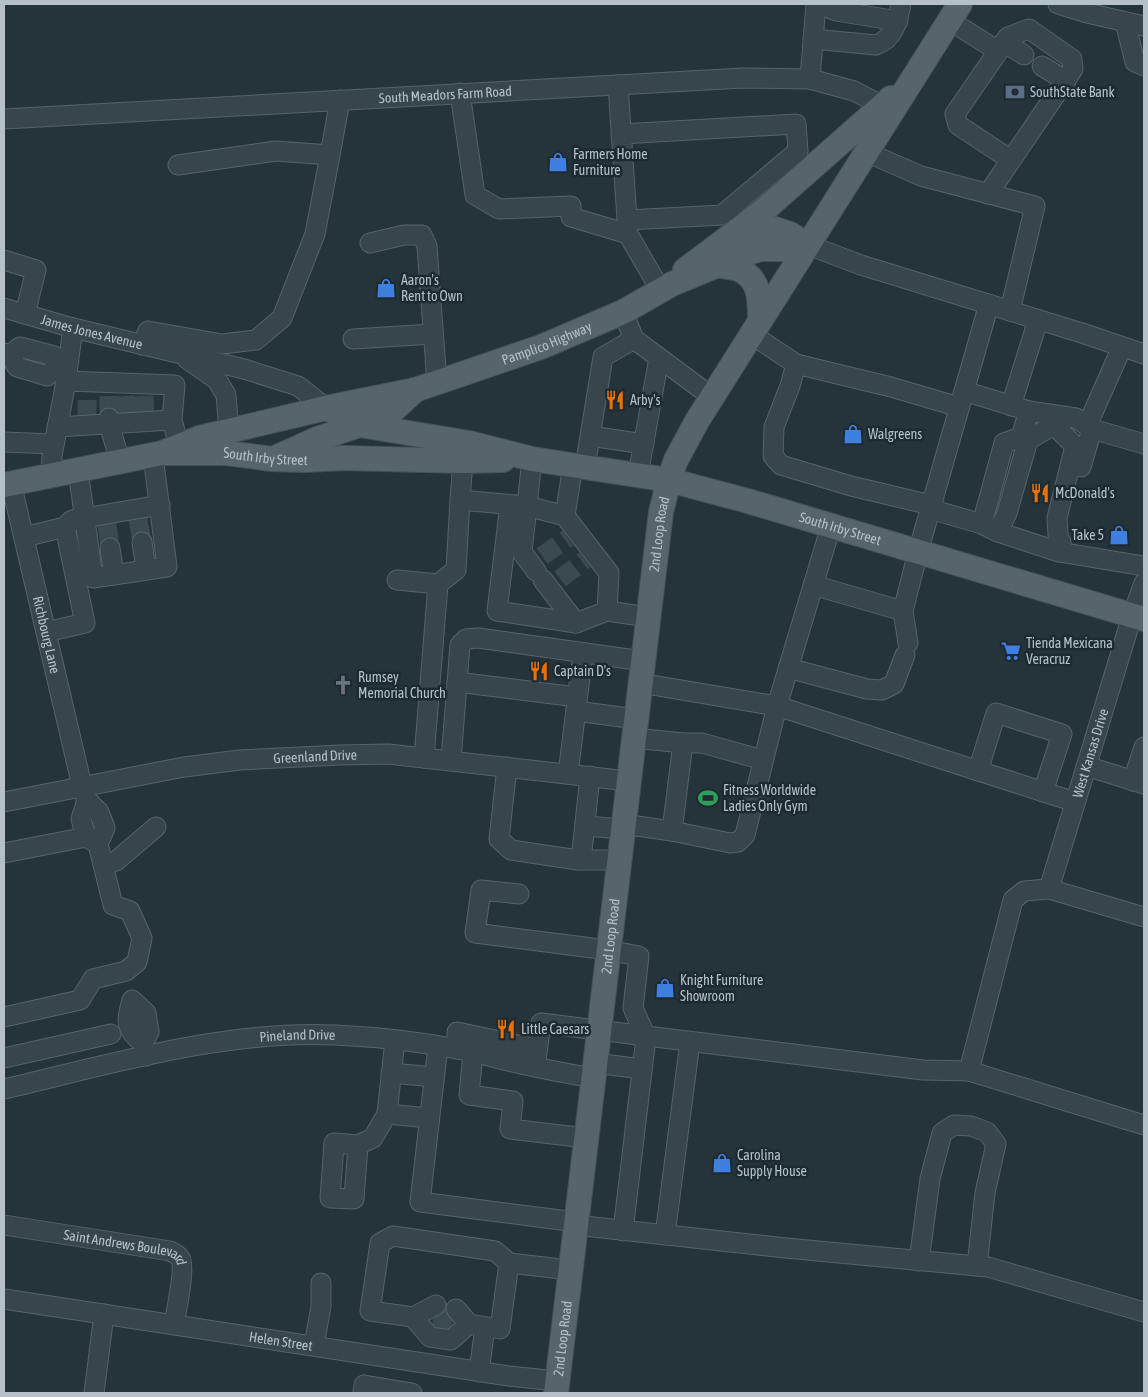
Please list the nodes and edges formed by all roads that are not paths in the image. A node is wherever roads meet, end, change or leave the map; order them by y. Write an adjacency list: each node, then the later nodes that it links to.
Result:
1 (816, 4): 8 (street)
2 (830, 4): 4 (street)
3 (1058, 4): 6 (street)
4 (899, 12): 8 (street)
5 (954, 12): 9 (street); 13 (main road, Pamplico Highway)
6 (1125, 22): 7 (street); 12 (street)
7 (1144, 26)
8 (813, 39): 14 (street)
9 (1001, 47): 10 (street); 15 (street); 24 (street)
10 (1024, 54)
11 (1042, 66): 15 (street)
12 (1144, 66)
13 (912, 78): 19 (main road, Pamplico Highway); 22 (main road, Pamplico Highway)
14 (810, 79): 16 (street, South Meadors Farm Road); 19 (street, South Meadors Farm Road)
15 (1066, 81): 24 (street)
16 (618, 85): 17 (street, South Meadors Farm Road); 21 (street)
17 (460, 93): 18 (street, South Meadors Farm Road); 27 (street)
18 (340, 100): 20 (street, South Meadors Farm Road); 23 (street)
19 (883, 106): 28 (main road, Pamplico Highway)
20 (4, 119)
21 (621, 134): 27 (street); 27 (street)
22 (866, 152): 26 (street); 30 (main road, Pamplico Highway)
23 (330, 155): 25 (street); 45 (street)
24 (1011, 160): 26 (street)
25 (178, 165)
26 (988, 194): 36 (street)
27 (627, 227): 33 (street)
28 (737, 231): 30 (main road, Pamplico Highway); 33 (main road, Pamplico Highway)
29 (370, 243): 42 (street)
30 (808, 245): 32 (main road, Pamplico Highway); 34 (street); 40 (main road, Pamplico Highway)
31 (4, 260): 38 (street)
32 (718, 265): 33 (main road, Pamplico Highway); 40 (main road)
33 (667, 288): 37 (main road, Pamplico Highway)
34 (989, 304): 36 (street); 55 (street)
35 (4, 308): 38 (street, James Jones Avenue)
36 (1010, 311): 39 (street)
37 (623, 312): 44 (street); 53 (main road, Pamplico Highway)
38 (25, 314): 41 (street, James Jones Avenue)
39 (1038, 320): 46 (street); 57 (street)
40 (756, 327): 51 (street); 54 (main road, Pamplico Highway)
41 (72, 328): 45 (street, James Jones Avenue); 52 (street)
42 (434, 334): 43 (street); 53 (street)
43 (353, 339)
44 (634, 339): 50 (street); 64 (street)
45 (142, 344): 48 (street, James Jones Avenue)
46 (1122, 346): 49 (street); 61 (street)
47 (7, 354): 52 (street)
48 (180, 354): 56 (street, James Jones Avenue); 62 (street, James Jones Avenue)
49 (1144, 354)
50 (659, 358): 54 (street); 66 (street)
51 (796, 364): 55 (street); 82 (street)
52 (63, 372): 59 (street); 63 (street)
53 (426, 386): 56 (main road, Pamplico Highway); 60 (main road, Pamplico Highway)
54 (712, 397): 77 (main road, Pamplico Highway)
55 (962, 399): 57 (street); 82 (street)
56 (326, 408): 60 (main road, South Irby Street); 62 (main road, Pamplico Highway)
57 (1020, 408): 61 (street); 87 (street)
58 (127, 420): 59 (street); 63 (street); 71 (street)
59 (172, 420): 68 (street)
60 (360, 425): 69 (main road, Pamplico Highway); 70 (main road, South Irby Street)
61 (1089, 427): 67 (street); 92 (street)
62 (229, 430): 68 (main road, Pamplico Highway)
63 (56, 435): 65 (street); 75 (street)
64 (590, 436): 66 (street); 73 (street)
65 (4, 442)
66 (644, 444): 76 (street)
67 (1144, 444)
68 (165, 451): 69 (main road, South Irby Street); 71 (main road, South Irby Street); 80 (street)
69 (272, 459): 72 (main road, South Irby Street)
70 (532, 459): 72 (main road, South Irby Street); 73 (main road, South Irby Street); 81 (street)
71 (120, 461): 74 (main road, South Irby Street)
72 (462, 462): 79 (street)
73 (579, 466): 76 (main road, South Irby Street); 86 (street)
74 (78, 470): 75 (main road, South Irby Street); 83 (street)
75 (51, 475): 78 (main road, South Irby Street)
76 (638, 475): 77 (main road, South Irby Street)
77 (669, 480): 84 (main road, South Irby Street); 102 (main road, 2nd Loop Road)
78 (8, 484): 88 (street, Richbourg Lane)
79 (460, 500): 81 (street); 98 (street)
80 (160, 505): 83 (street); 94 (street)
81 (518, 506): 86 (street); 104 (street); 104 (street)
82 (931, 507): 87 (street); 91 (street)
83 (85, 517): 85 (street); 95 (street)
84 (831, 526): 91 (main road, South Irby Street); 99 (street)
85 (65, 527): 88 (street); 105 (street)
86 (570, 528): 100 (street)
87 (990, 528): 92 (street); 92 (street)
88 (24, 537): 105 (street, Richbourg Lane)
89 (142, 542): 94 (street)
90 (110, 548): 95 (street)
91 (918, 552): 101 (street); 103 (main road, South Irby Street)
92 (1059, 552): 93 (street)
93 (1144, 566)
94 (146, 570): 95 (street)
95 (114, 575)
96 (397, 580): 98 (street)
97 (1144, 583): 103 (street, West Kansas Drive)
98 (438, 584): 115 (street)
99 (813, 585): 101 (street); 107 (street)
100 (607, 611): 102 (street); 104 (street)
101 (903, 611): 107 (street)
102 (648, 617): 108 (main road, 2nd Loop Road)
103 (1138, 617): 118 (street, West Kansas Drive)
104 (576, 623)
105 (46, 632): 126 (street, Richbourg Lane)
106 (582, 653): 108 (street); 109 (street); 110 (street)
107 (788, 668): 111 (street)
108 (642, 672): 111 (street); 112 (main road, 2nd Loop Road)
109 (457, 682): 110 (street); 116 (street)
110 (576, 704): 112 (street); 121 (street)
111 (777, 706): 117 (street); 120 (street)
112 (635, 728): 113 (street); 123 (main road, 2nd Loop Road)
113 (683, 743): 117 (street); 132 (street)
114 (1143, 756): 124 (street)
115 (424, 758): 116 (street, Greenland Drive); 126 (street, Greenland Drive)
116 (451, 760): 119 (street, Greenland Drive)
117 (763, 760): 132 (street)
118 (1086, 766): 124 (street); 128 (street, West Kansas Drive)
119 (507, 767): 121 (street, Greenland Drive); 135 (street)
120 (978, 771): 125 (street); 125 (street)
121 (568, 774): 122 (street, Greenland Drive)
122 (590, 776): 123 (street, Greenland Drive); 129 (street)
123 (628, 781): 131 (main road, 2nd Loop Road)
124 (1139, 782)
125 (1043, 792): 128 (street)
126 (84, 793): 127 (street, Greenland Drive); 133 (street)
127 (4, 802)
128 (1075, 802): 138 (street, West Kansas Drive)
129 (585, 826): 131 (street); 135 (street)
130 (156, 827): 137 (street)
131 (623, 827): 132 (street); 136 (main road, 2nd Loop Road)
132 (672, 831)
133 (92, 840): 134 (street); 137 (street)
134 (4, 853)
135 (581, 860): 136 (street)
136 (619, 860): 141 (main road, 2nd Loop Road)
137 (103, 865): 142 (street)
138 (1049, 889): 140 (street); 158 (street)
139 (519, 894): 141 (street)
140 (1144, 917)
141 (608, 950): 143 (main road, 2nd Loop Road); 144 (street)
142 (126, 971): 145 (street); 152 (street)
143 (602, 1004): 144 (street); 146 (main road, 2nd Loop Road)
144 (632, 1008): 148 (street)
145 (4, 1017)
146 (598, 1031): 148 (street); 155 (street); 157 (main road, 2nd Loop Road)
147 (111, 1034): 154 (street)
148 (646, 1036): 150 (street); 156 (street)
149 (394, 1040): 151 (street, Pineland Drive); 152 (street, Pineland Drive); 159 (street)
150 (690, 1042): 158 (street); 170 (street)
151 (438, 1046): 153 (street, Pineland Drive); 160 (street)
152 (145, 1050): 161 (street, Pineland Drive)
153 (465, 1051): 155 (street, Pineland Drive); 155 (street); 165 (street)
154 (4, 1058)
155 (536, 1058): 157 (street, Pineland Drive)
156 (642, 1068): 157 (street, Pineland Drive); 169 (street)
157 (594, 1070): 165 (main road, 2nd Loop Road)
158 (969, 1070): 164 (street)
159 (391, 1073): 160 (street); 162 (street)
160 (434, 1077): 163 (street)
161 (4, 1089)
162 (387, 1114): 163 (street); 166 (street)
163 (429, 1118): 167 (street)
164 (1144, 1125)
165 (586, 1138): 167 (main road, 2nd Loop Road)
166 (358, 1145)
167 (576, 1224): 169 (street); 174 (main road, 2nd Loop Road)
168 (4, 1225): 182 (street, Saint Andrews Boulevard)
169 (623, 1231): 170 (street)
170 (665, 1235): 171 (street)
171 (919, 1261): 173 (street); 173 (street)
172 (510, 1263): 174 (street); 179 (street); 181 (street)
173 (977, 1266): 177 (street)
174 (570, 1270): 186 (main road, 2nd Loop Road)
175 (321, 1283): 183 (street)
176 (4, 1299): 178 (street, Helen Street)
177 (1144, 1312)
178 (104, 1314): 182 (street, Helen Street); 189 (street)
179 (413, 1316): 180 (street); 181 (street)
180 (434, 1316)
181 (462, 1321): 185 (street)
182 (174, 1325): 183 (street, Helen Street)
183 (314, 1346): 184 (street, Helen Street)
184 (370, 1355): 185 (street, Helen Street); 187 (street)
185 (479, 1372): 186 (street, Helen Street)
186 (556, 1387)
187 (364, 1389): 188 (street)
188 (392, 1391): 190 (street)
189 (94, 1393)
190 (412, 1393)

